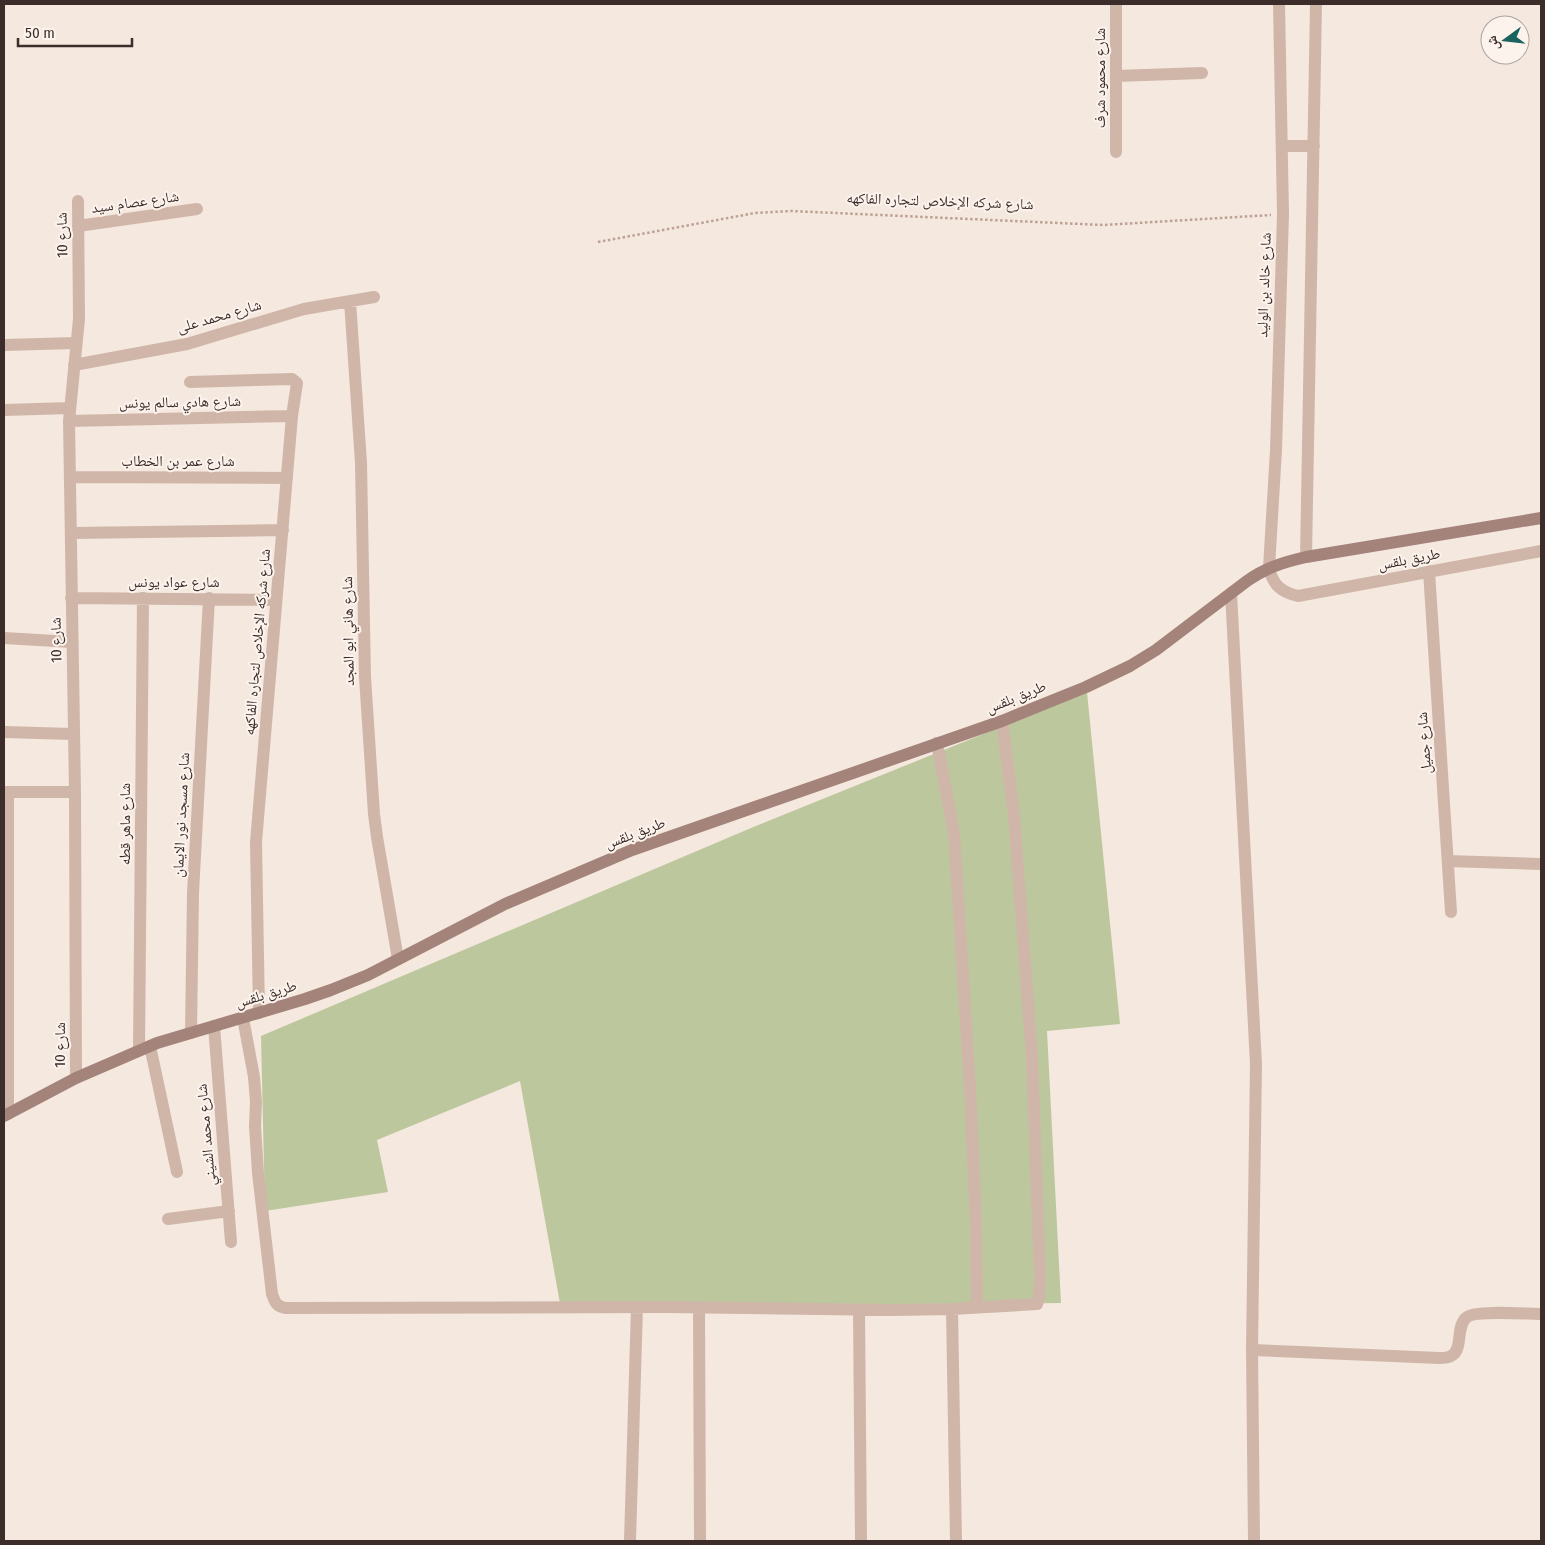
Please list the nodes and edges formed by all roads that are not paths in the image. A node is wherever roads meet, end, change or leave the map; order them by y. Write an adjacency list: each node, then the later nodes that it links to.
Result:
1 (1116, 4): 5 (street, شارع محمود شرف)
2 (1279, 4): 6 (street, شارع خالد بن الوليد)
3 (1316, 4): 7 (street)
4 (1202, 73): 5 (street)
5 (1116, 76): 8 (street, شارع محمود شرف)
6 (1282, 146): 7 (street); 28 (street, شارع خالد بن الوليد)
7 (1314, 146): 27 (street)
8 (1116, 152)
9 (78, 201): 11 (street, شارع 10)
10 (197, 209): 11 (street, شارع عصام سيد)
11 (78, 226): 14 (street, شارع 10)
12 (374, 297): 13 (street, شارع محمد على)
13 (350, 301): 16 (street, شارع محمد على); 46 (street, شارع هاني ابو المجد)
14 (76, 343): 15 (street); 16 (street, شارع 10)
15 (4, 345)
16 (74, 365): 19 (street, شارع 10)
17 (190, 382): 20 (street, شارع شركه الإخلاص لتجاره الفاكهه)
18 (4, 410): 19 (street, شارع هادي سالم يونس)
19 (70, 414): 20 (street, شارع هادي سالم يونس); 21 (street, شارع 10)
20 (292, 416): 22 (street, شارع شركه الإخلاص لتجاره الفاكهه)
21 (70, 478): 22 (street, شارع عمر بن الخطاب); 25 (street, شارع 10)
22 (287, 478): 24 (street, شارع شركه الإخلاص لتجاره الفاكهه)
23 (1541, 518): 27 (main road, طريق بلقس)
24 (282, 530): 25 (street); 34 (street, شارع شركه الإخلاص لتجاره الفاكهه)
25 (71, 533): 31 (street, شارع 10)
26 (1541, 552): 29 (street, طريق بلقس)
27 (1306, 557): 28 (main road, طريق بلقس)
28 (1269, 568): 29 (street, طريق بلقس); 30 (main road, طريق بلقس)
29 (1429, 572): 43 (street, شارع جميل)
30 (1232, 593): 37 (main road, طريق بلقس); 64 (street)
31 (71, 598): 32 (street, شارع عواد يونس); 36 (street, شارع 10)
32 (143, 598): 33 (street, شارع عواد يونس); 51 (street, شارع ماهر قطه)
33 (209, 598): 34 (street, شارع عواد يونس); 50 (street, شارع مسجد نور الايمان)
34 (276, 600): 47 (street, شارع شركه الإخلاص لتجاره الفاكهه)
35 (4, 638): 36 (street)
36 (72, 642): 39 (street, شارع 10)
37 (1002, 721): 40 (main road, طريق بلقس); 59 (street)
38 (4, 732): 39 (street)
39 (73, 734): 42 (street, شارع 10)
40 (937, 744): 46 (main road, طريق بلقس); 59 (street)
41 (6, 792): 42 (street); 53 (street)
42 (75, 792): 52 (street, شارع 10)
43 (1448, 861): 44 (street); 45 (street, شارع جميل)
44 (1541, 864)
45 (1451, 912)
46 (398, 959): 47 (main road, طريق بلقس)
47 (259, 1013): 48 (main road, طريق بلقس)
48 (243, 1018): 49 (main road, طريق بلقس); 58 (street)
49 (214, 1026): 50 (main road, طريق بلقس); 55 (street, شارع محمد الشيني)
50 (191, 1033): 51 (main road, طريق بلقس)
51 (145, 1048): 52 (main road, طريق بلقس); 54 (street, شارع ماهر قطه)
52 (76, 1078): 53 (main road, طريق بلقس)
53 (6, 1115)
54 (177, 1172)
55 (229, 1210): 56 (street); 57 (street, شارع محمد الشيني)
56 (168, 1219)
57 (231, 1242)
58 (637, 1307): 60 (street); 65 (street)
59 (977, 1307): 61 (street)
60 (699, 1308): 62 (street); 66 (street)
61 (952, 1309): 62 (street); 68 (street)
62 (859, 1310): 67 (street)
63 (1541, 1314): 64 (street)
64 (1252, 1350): 69 (street)
65 (630, 1541)
66 (700, 1541)
67 (861, 1541)
68 (956, 1541)
69 (1254, 1541)

